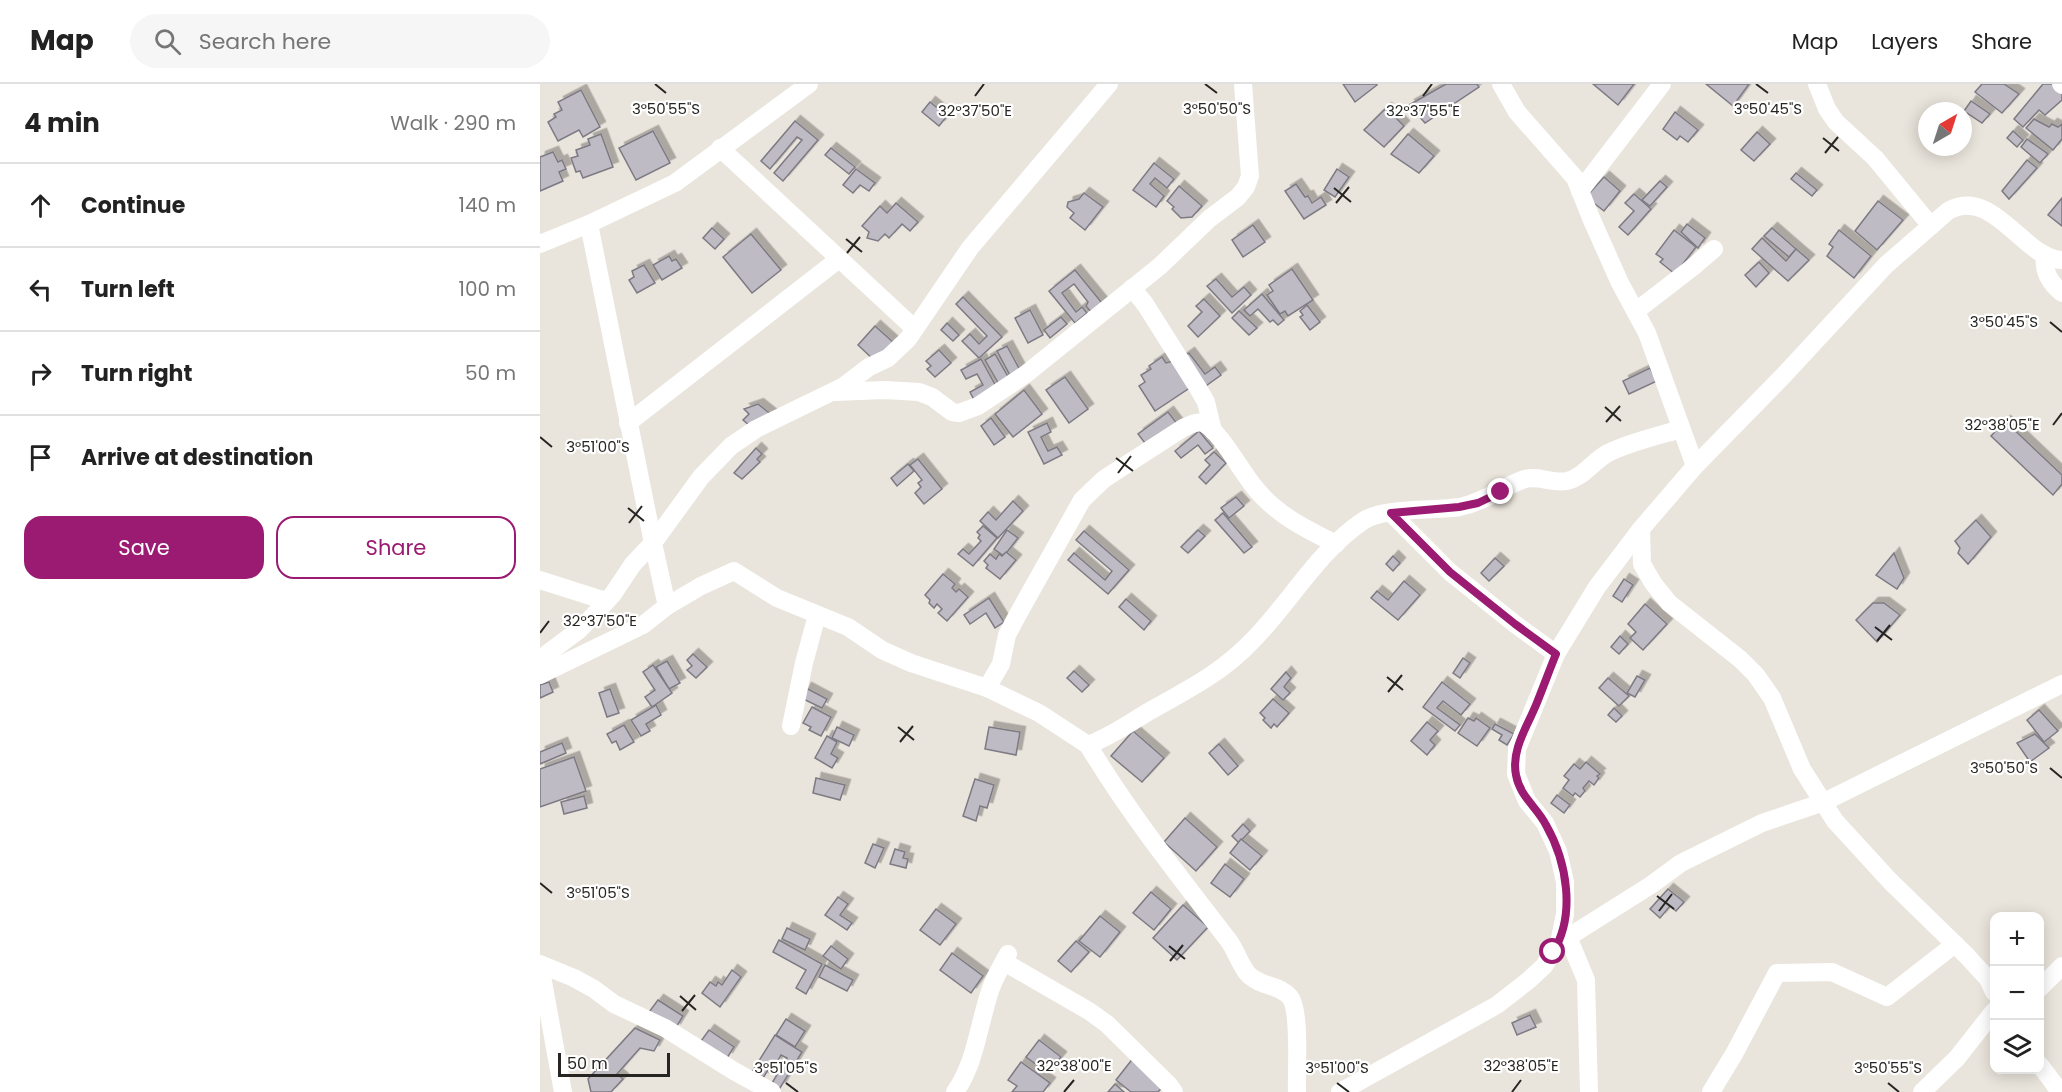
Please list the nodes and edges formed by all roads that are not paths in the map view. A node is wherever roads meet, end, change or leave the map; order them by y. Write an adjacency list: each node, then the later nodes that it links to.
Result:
1 (809, 84): 7 (street)
2 (1109, 84): 18 (street)
3 (1243, 84): 15 (street)
4 (1501, 84): 8 (street)
5 (1662, 84): 8 (street)
6 (1817, 84): 10 (street)
7 (720, 148): 9 (street); 14 (street)
8 (1580, 190): 17 (street)
9 (589, 224): 11 (street); 20 (street)
10 (1931, 226): 13 (street); 23 (street)
11 (540, 244)
12 (1714, 249): 17 (street)
13 (2053, 257): 16 (street)
14 (839, 259): 18 (street); 20 (street)
15 (1132, 288): 19 (street); 22 (street)
16 (2062, 293)
17 (1636, 310): 21 (street)
18 (915, 329): 19 (street)
19 (829, 393): 26 (street)
20 (628, 423): 26 (street)
21 (1681, 429): 23 (street); 24 (street)
22 (1213, 431): 27 (street); 36 (street)
23 (1695, 466): 25 (street)
24 (1391, 513): 27 (street); 32 (street)
25 (1641, 529): 32 (street); 39 (street)
26 (652, 543): 29 (street); 30 (street)
27 (1336, 544): 38 (street)
28 (540, 580): 29 (street)
29 (606, 601): 33 (street)
30 (667, 606): 31 (street); 34 (street)
31 (817, 615): 36 (street); 37 (street)
32 (1556, 654): 40 (street)
33 (540, 662)
34 (540, 675)
35 (2062, 684): 39 (street)
36 (987, 688): 38 (street)
37 (791, 726)
38 (1089, 745): 52 (street)
39 (1824, 802): 40 (street); 41 (street)
40 (1563, 940): 53 (street); 54 (street)
41 (1955, 944): 44 (street); 55 (street)
42 (540, 964): 48 (street); 49 (street)
43 (2062, 966): 45 (street)
44 (1990, 983)
45 (2044, 984)
46 (1990, 1017): 56 (street)
47 (2044, 1070): 57 (street)
48 (563, 1092)
49 (772, 1092)
50 (955, 1092): 51 (street)
51 (1174, 1092)
52 (1298, 1092)
53 (1340, 1092)
54 (1589, 1092)
55 (1711, 1092)
56 (1922, 1092)
57 (2060, 1092)

